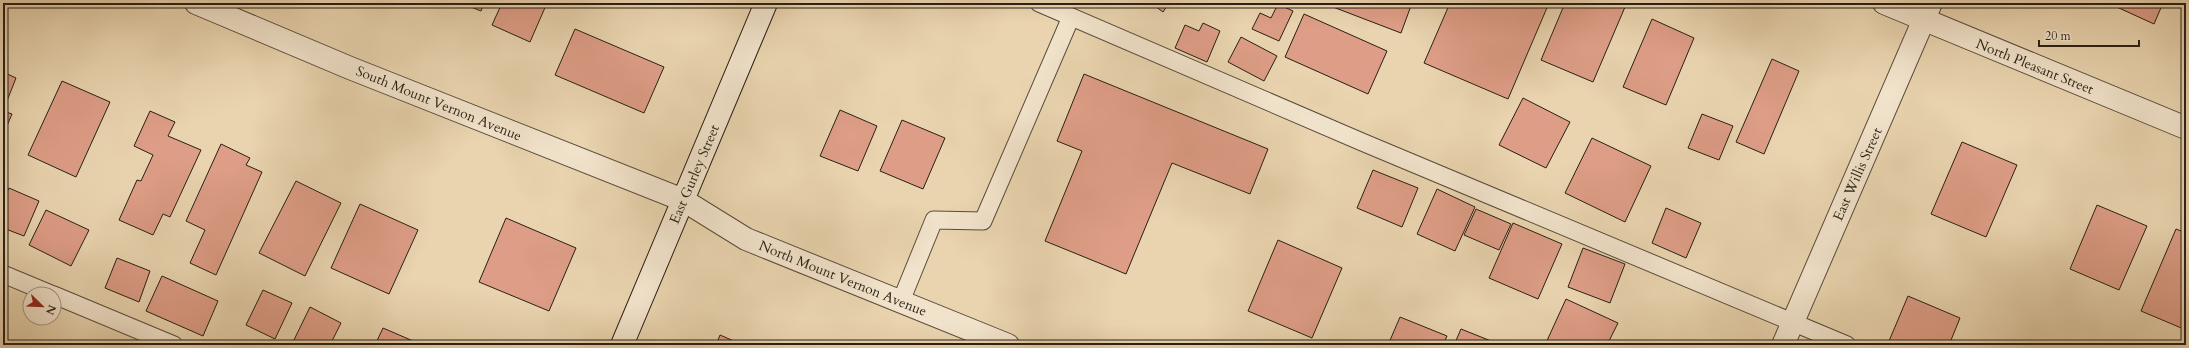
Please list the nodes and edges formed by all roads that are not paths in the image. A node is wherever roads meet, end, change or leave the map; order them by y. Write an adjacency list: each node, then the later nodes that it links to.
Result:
1 (196, 3): 8 (street, South Mount Vernon Avenue)
2 (766, 3): 8 (street, East Gurley Street)
3 (1039, 3): 6 (lane)
4 (1884, 3): 5 (street, North Pleasant Street)
5 (1928, 11): 7 (street, North Pleasant Street); 13 (street, East Willis Street)
6 (1071, 17): 12 (lane); 13 (lane)
7 (2186, 128)
8 (682, 200): 12 (street, North Mount Vernon Avenue); 15 (street, East Gurley Street)
9 (3, 274): 10 (lane)
10 (32, 286)
11 (62, 299): 14 (lane)
12 (901, 301): 16 (street, North Mount Vernon Avenue)
13 (1792, 322): 17 (street, East Willis Street); 18 (lane)
14 (174, 345)
15 (622, 345)
16 (1008, 345)
17 (1783, 345)
18 (1847, 345)

